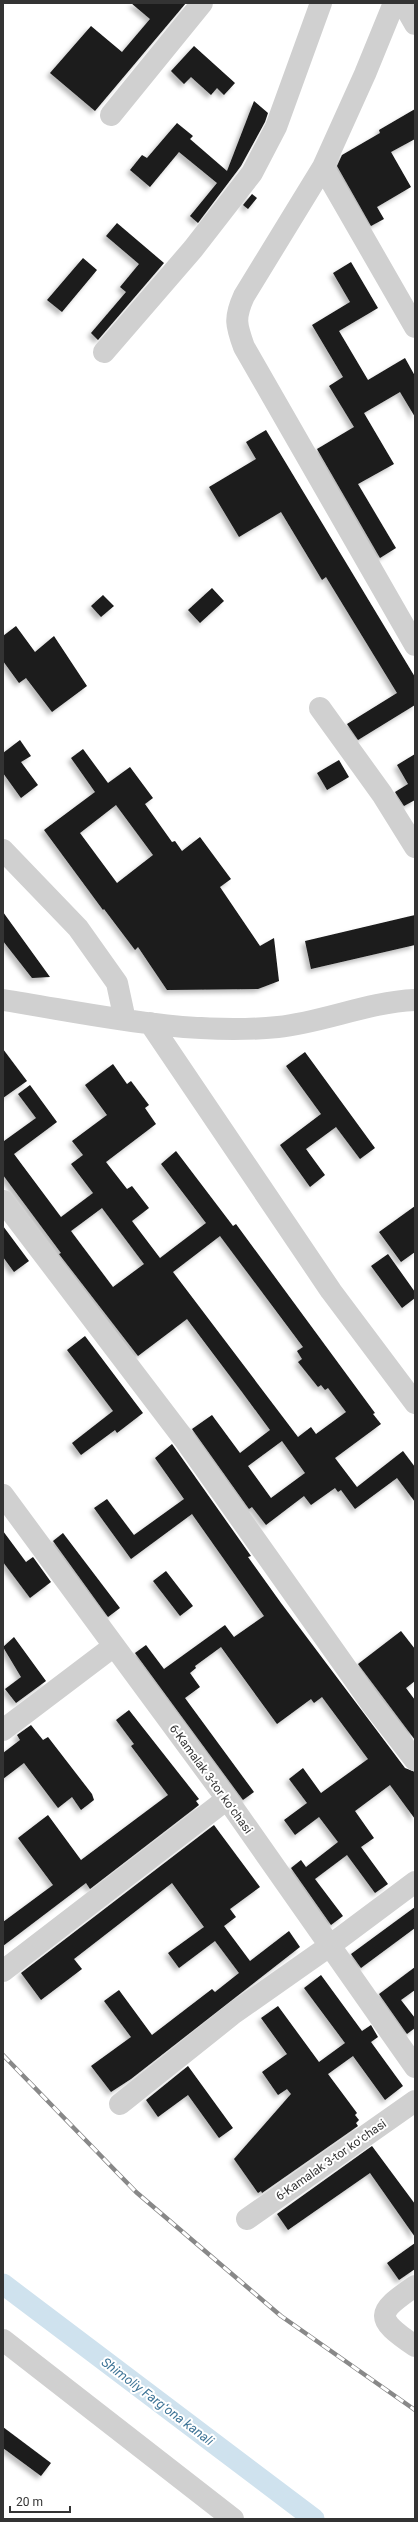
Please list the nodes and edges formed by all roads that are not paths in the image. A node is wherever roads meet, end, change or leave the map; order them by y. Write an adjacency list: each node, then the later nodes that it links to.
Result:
1 (202, 3): 6 (street)
2 (322, 3): 9 (street)
3 (394, 3): 7 (street)
4 (403, 3): 5 (street)
5 (415, 24)
6 (111, 115)
7 (323, 167): 8 (street); 10 (street)
8 (415, 327)
9 (104, 352)
10 (415, 645)
11 (320, 708): 12 (street)
12 (415, 847)
13 (3, 850): 16 (street)
14 (3, 1000): 16 (street)
15 (415, 1000): 17 (street)
16 (125, 1020): 17 (street)
17 (150, 1023): 19 (street)
18 (3, 1201): 23 (street)
19 (415, 1403)
20 (4, 1500): 21 (street, 6-Kamalak 3-tor koʻchasi)
21 (114, 1646): 22 (street); 24 (street, 6-Kamalak 3-tor koʻchasi)
22 (3, 1730)
23 (415, 1760)
24 (227, 1799): 26 (street, 6-Kamalak 3-tor koʻchasi); 27 (street)
25 (415, 1882): 26 (street)
26 (328, 1947): 28 (street, 6-Kamalak 3-tor koʻchasi); 30 (street)
27 (3, 1971)
28 (415, 2067)
29 (415, 2101): 31 (street, 6-Kamalak 3-tor koʻchasi)
30 (120, 2104)
31 (247, 2219)
32 (415, 2286): 34 (street)
33 (3, 2340): 35 (street)
34 (415, 2346)
35 (234, 2519)

